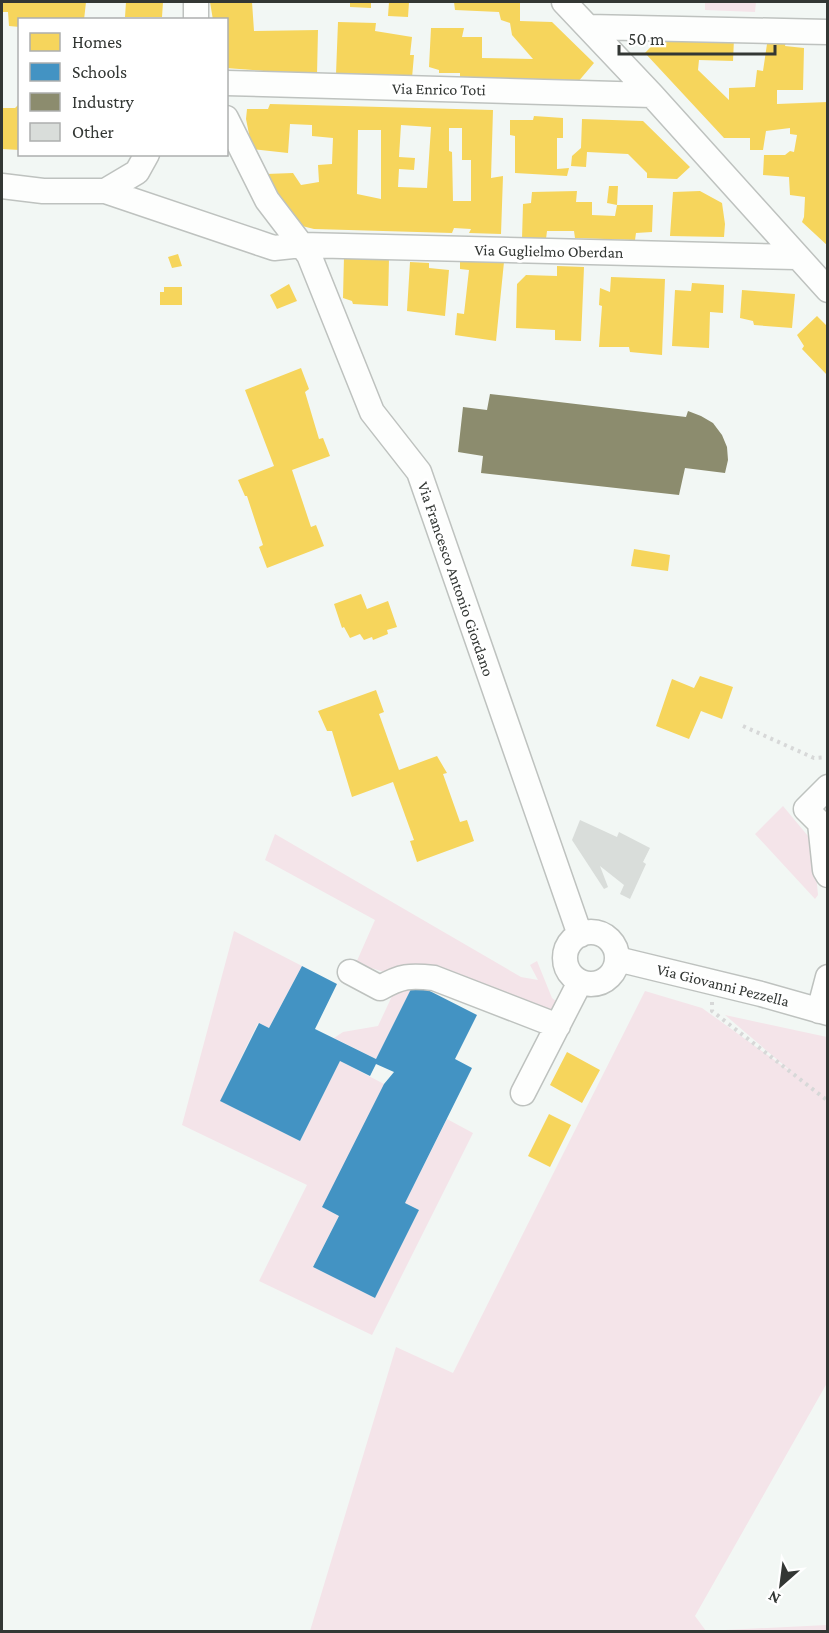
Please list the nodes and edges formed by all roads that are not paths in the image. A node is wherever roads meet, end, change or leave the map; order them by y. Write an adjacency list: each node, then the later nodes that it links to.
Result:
1 (196, 2): 3 (street)
2 (564, 2): 4 (street)
3 (196, 18)
4 (588, 27): 5 (street); 7 (street)
5 (828, 32)
6 (228, 84): 7 (street, Via Enrico Toti)
7 (652, 95): 14 (street)
8 (228, 122): 13 (street, Via Francesco Antonio Giordano)
9 (142, 163): 11 (street); 12 (street)
10 (2, 186): 11 (street)
11 (105, 191): 12 (street, Via Guglielmo Oberdan)
12 (146, 204): 13 (street, Via Guglielmo Oberdan)
13 (302, 245): 14 (street, Via Guglielmo Oberdan); 18 (street, Via Francesco Antonio Giordano)
14 (796, 258): 15 (street)
15 (828, 290)
16 (828, 787): 17 (street)
17 (828, 875)
18 (580, 934): 19 (street); 22 (street)
19 (617, 959): 22 (street); 23 (street, Via Giovanni Pezzella)
20 (350, 972): 24 (street)
21 (828, 976): 23 (street)
22 (580, 982): 24 (street)
23 (824, 1012)
24 (558, 1026): 25 (street)
25 (524, 1093)

